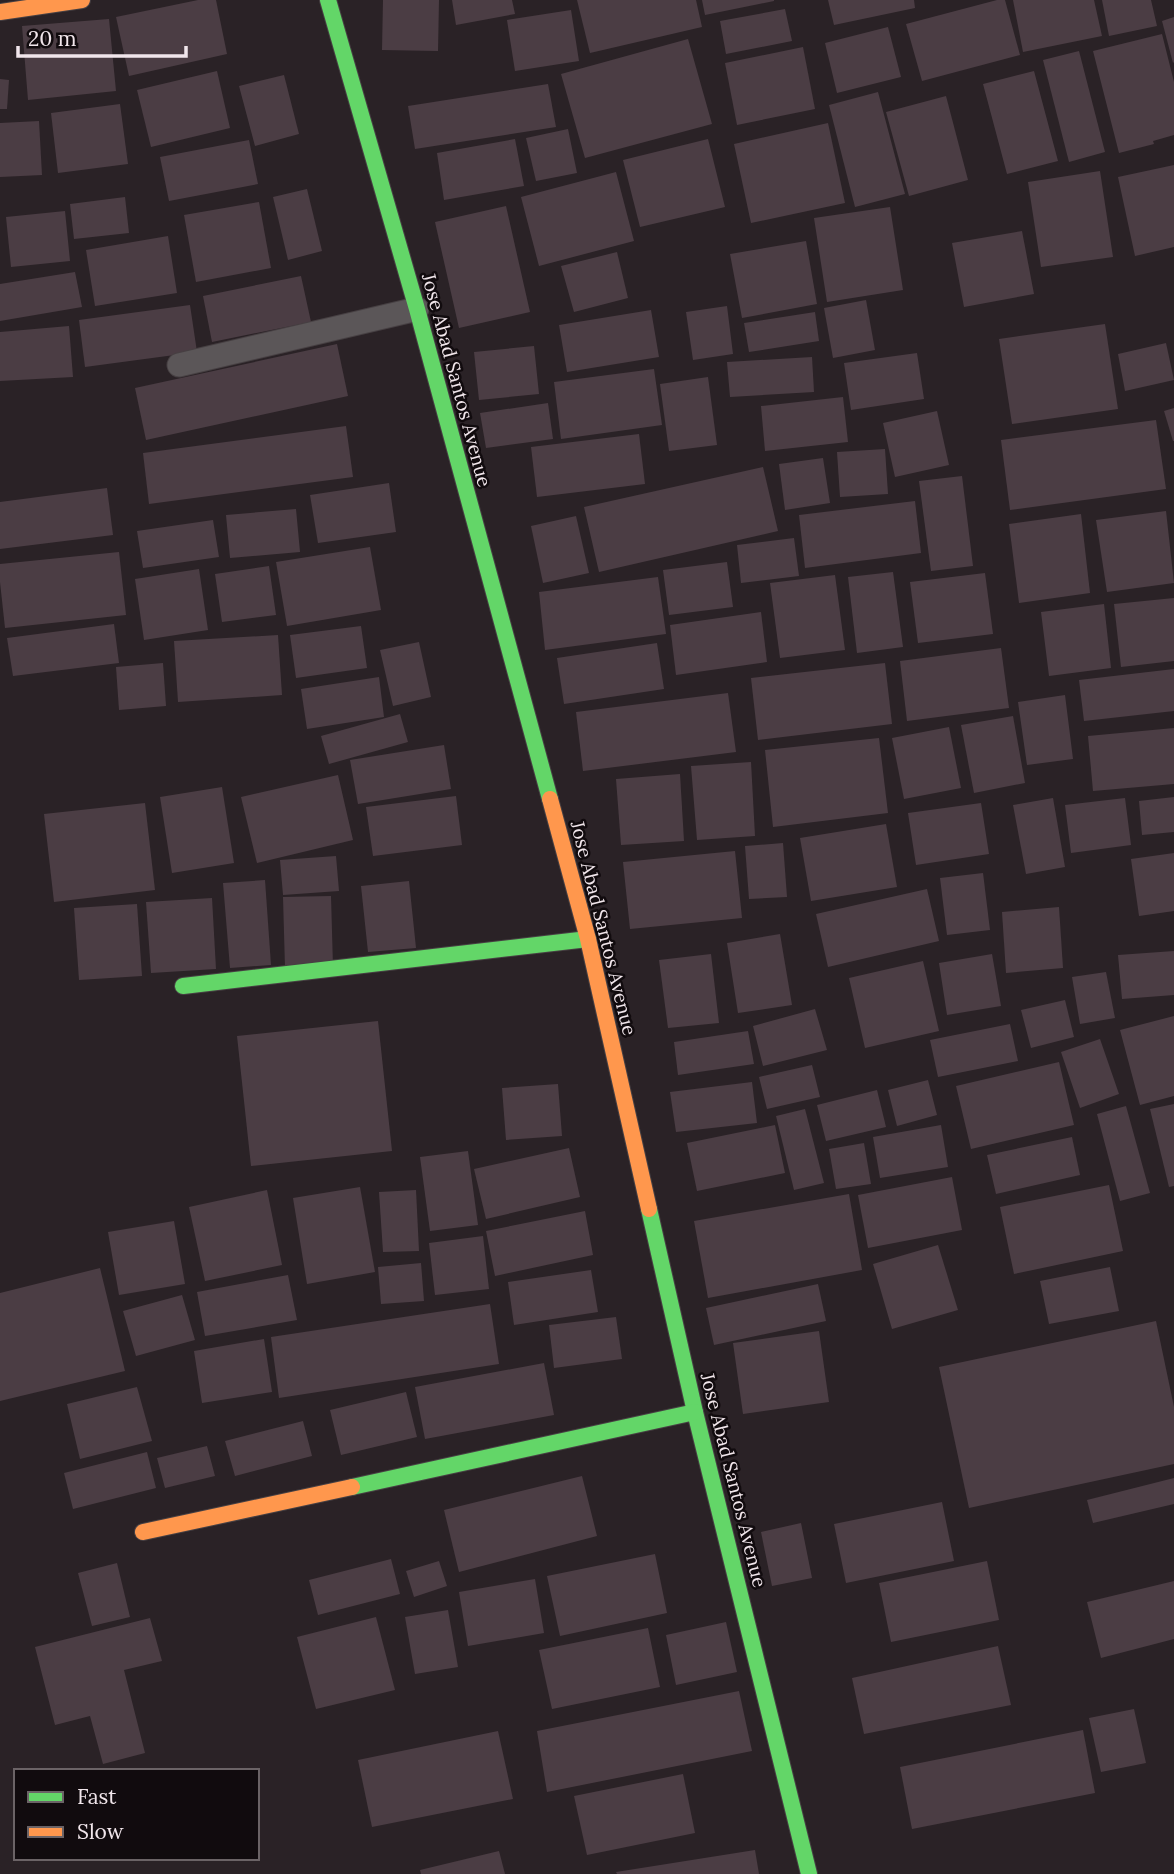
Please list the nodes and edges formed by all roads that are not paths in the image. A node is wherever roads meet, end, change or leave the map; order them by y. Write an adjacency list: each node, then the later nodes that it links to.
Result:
1 (82, 0): 3 (main road)
2 (328, 0): 4 (main road, Jose Abad Santos Avenue)
3 (0, 12)
4 (416, 309): 5 (lane); 6 (main road, Jose Abad Santos Avenue)
5 (179, 365)
6 (587, 939): 7 (main road); 8 (main road, Jose Abad Santos Avenue)
7 (183, 986)
8 (695, 1412): 9 (main road); 10 (main road, Jose Abad Santos Avenue)
9 (143, 1532)
10 (809, 1874)

